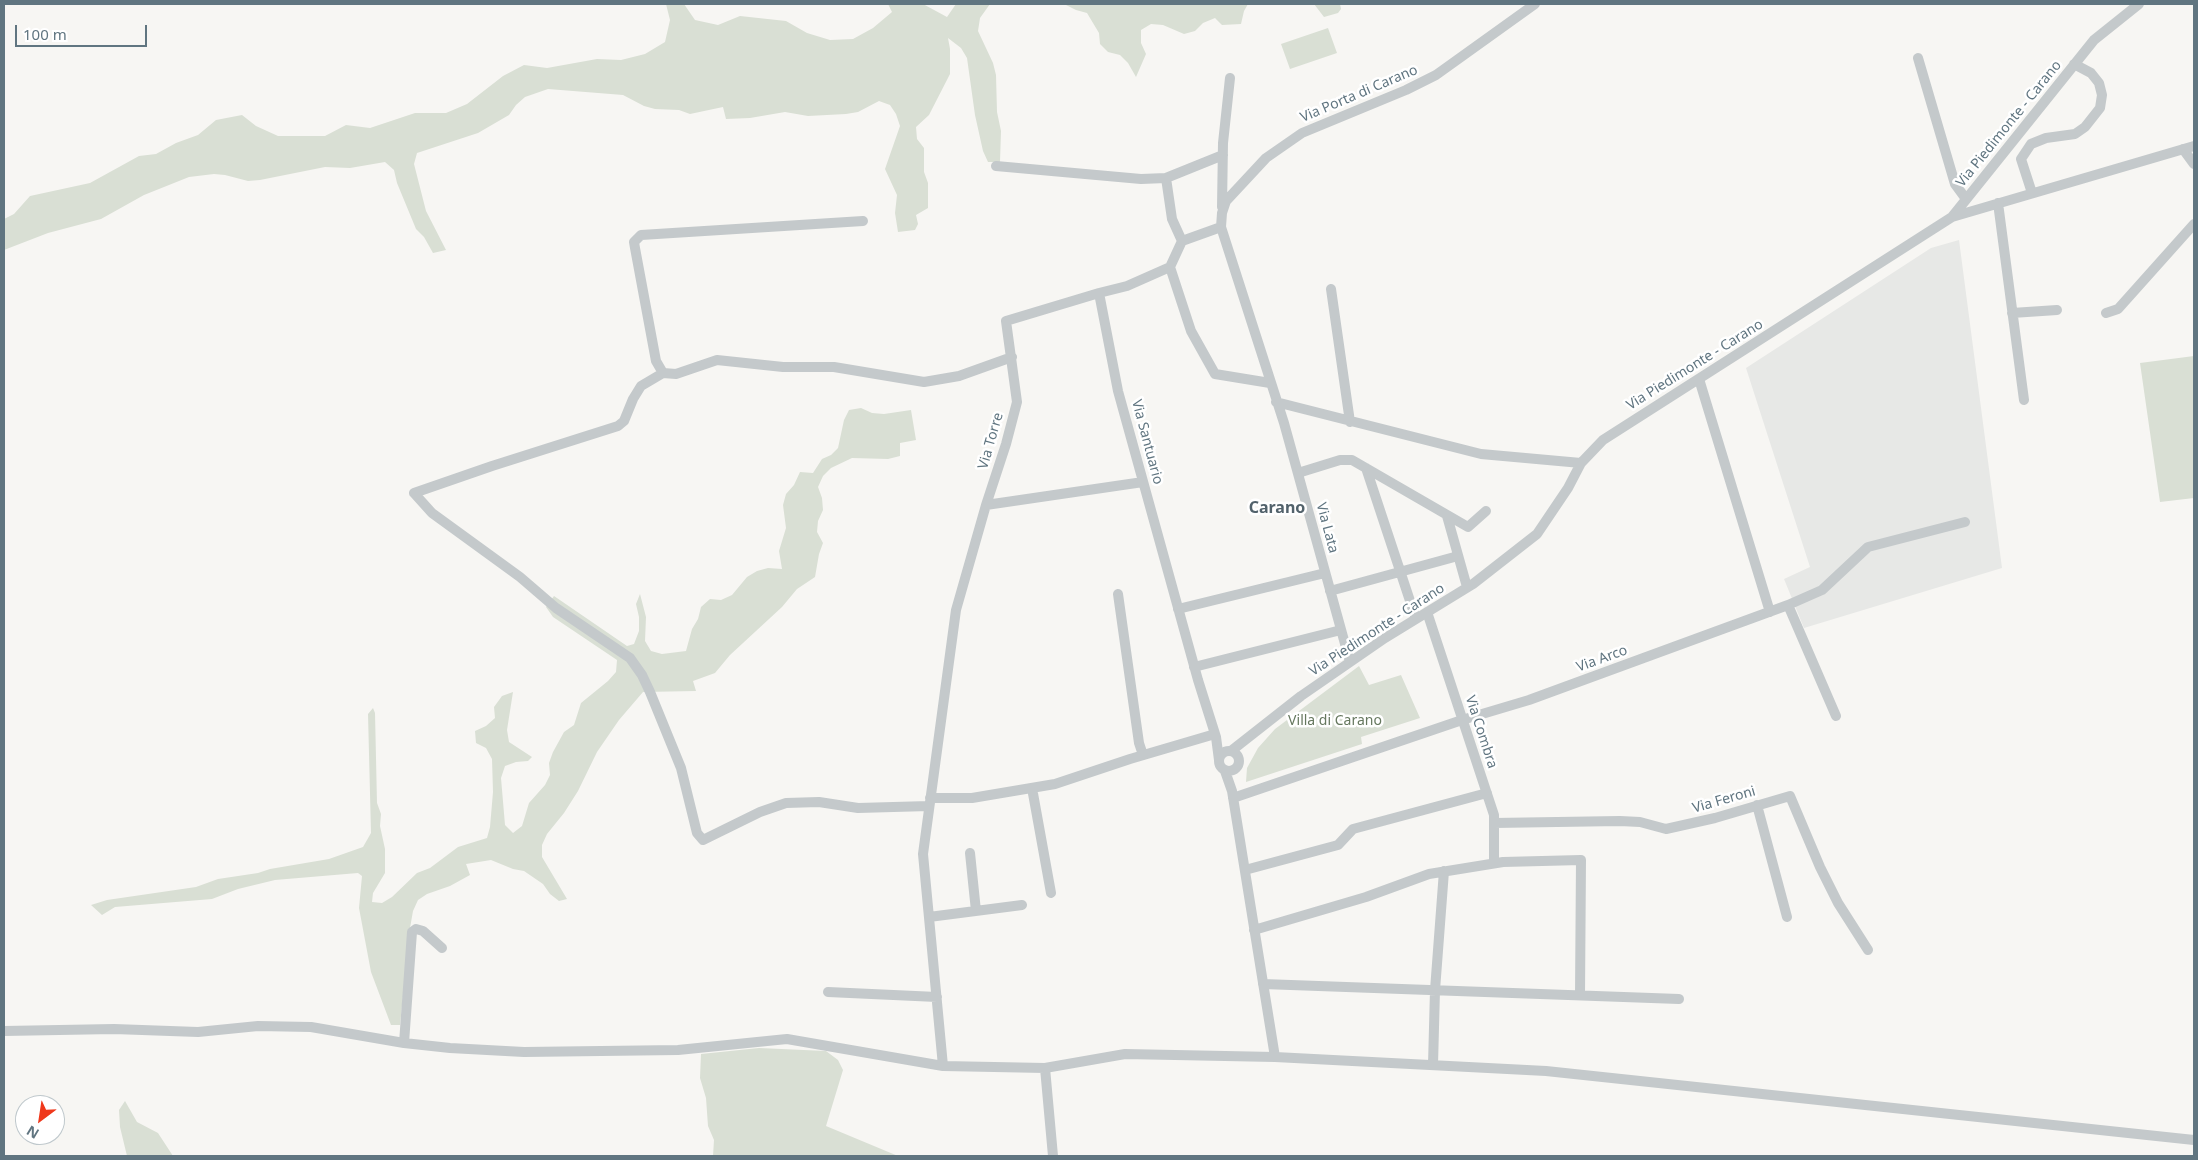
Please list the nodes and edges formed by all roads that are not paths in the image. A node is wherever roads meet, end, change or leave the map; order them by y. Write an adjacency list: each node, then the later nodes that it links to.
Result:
1 (1534, 4): 15 (street, Via Porta di Carano)
2 (2139, 4): 4 (street, Via Piedimonte - Carano)
3 (1918, 58): 13 (street)
4 (2074, 64): 12 (street); 13 (street, Via Piedimonte - Carano)
5 (1230, 78): 8 (street)
6 (2194, 146): 7 (street)
7 (2183, 149): 9 (street); 12 (street)
8 (1223, 156): 11 (street); 15 (street)
9 (2194, 164)
10 (996, 166): 11 (street)
11 (1166, 178): 20 (street)
12 (2032, 193): 14 (street)
13 (1966, 199): 16 (street, Via Piedimonte - Carano)
14 (1998, 204): 16 (street); 25 (street)
15 (1222, 213): 19 (street, Via Porta di Carano)
16 (1952, 217): 29 (street, Via Piedimonte - Carano)
17 (863, 221): 28 (street)
18 (2194, 224): 26 (street)
19 (1221, 227): 20 (street); 30 (street, Via Porta di Carano)
20 (1182, 241): 21 (street)
21 (1170, 267): 23 (street); 30 (street)
22 (1331, 289): 33 (street)
23 (1099, 293): 27 (street, Via Torre); 37 (street, Via Santuario)
24 (2057, 310): 25 (street)
25 (2012, 313): 31 (street)
26 (2106, 313)
27 (1012, 357): 28 (street); 38 (street, Via Torre)
28 (663, 373): 67 (street)
29 (1699, 379): 34 (street, Via Piedimonte - Carano); 51 (street)
30 (1270, 383): 32 (street, Via Porta di Carano)
31 (2024, 400)
32 (1276, 402): 33 (street); 36 (street, Via Lata)
33 (1350, 422): 34 (street)
34 (1581, 463): 45 (street, Via Piedimonte - Carano)
35 (1366, 468): 36 (street); 40 (street); 43 (street)
36 (1298, 473): 44 (street, Via Lata)
37 (1143, 482): 38 (street); 49 (street, Via Santuario)
38 (986, 505): 67 (street, Via Torre)
39 (1486, 511): 40 (street)
40 (1447, 516): 42 (street)
41 (1965, 522): 48 (street, Via Arco)
42 (1458, 556): 43 (street); 45 (street)
43 (1400, 571): 46 (street); 52 (street)
44 (1325, 573): 46 (street, Via Lata); 49 (street)
45 (1468, 587): 50 (street, Via Piedimonte - Carano)
46 (1330, 591): 53 (street, Via Lata)
47 (1118, 594): 61 (street)
48 (1788, 605): 51 (street, Via Arco); 56 (street)
49 (1178, 608): 55 (street, Via Santuario)
50 (1427, 612): 52 (street, Via Piedimonte - Carano); 57 (street, Via Combra)
51 (1770, 612): 57 (street, Via Arco)
52 (1416, 619): 54 (street, Via Piedimonte - Carano)
53 (1341, 630): 54 (street, Via Lata); 55 (street)
54 (1350, 662): 58 (street, Via Piedimonte - Carano)
55 (1194, 667): 59 (street, Via Santuario)
56 (1836, 716)
57 (1462, 720): 65 (street, Via Arco); 66 (street, Via Combra)
58 (1253, 735): 60 (street, Via Piedimonte - Carano); 62 (street, Via Piedimonte - Carano)
59 (1216, 736): 60 (street, Via Santuario); 61 (street)
60 (1225, 754): 62 (street); 63 (street)
61 (1143, 755): 64 (street)
62 (1240, 760): 63 (street)
63 (1229, 771): 65 (street)
64 (1032, 788): 67 (street); 74 (street)
65 (1232, 794): 72 (street)
66 (1487, 794): 69 (street, Via Combra); 72 (street)
67 (929, 802): 77 (street, Via Torre)
68 (1757, 805): 69 (street, Via Feroni); 78 (street); 81 (street, Via Feroni)
69 (1494, 823): 71 (street, Via Combra)
70 (970, 854): 76 (street)
71 (1494, 863): 73 (street); 85 (street)
72 (1244, 870): 79 (street)
73 (1444, 871): 79 (street); 83 (street)
74 (1052, 892)
75 (1022, 905): 76 (street)
76 (976, 911): 77 (street)
77 (929, 917): 86 (street, Via Torre)
78 (1787, 917)
79 (1254, 930): 82 (street)
80 (442, 948): 89 (street)
81 (1868, 950)
82 (1263, 984): 83 (street); 90 (street)
83 (1435, 990): 85 (street); 91 (street)
84 (828, 992): 86 (street)
85 (1580, 995): 87 (street)
86 (937, 997): 92 (street, Via Torre)
87 (1679, 999)
88 (4, 1031): 89 (street)
89 (404, 1042): 92 (street)
90 (1275, 1057): 91 (street); 93 (street)
91 (1432, 1065): 94 (street)
92 (943, 1066): 93 (street)
93 (1045, 1068): 95 (street)
94 (2194, 1140)
95 (1053, 1156)

